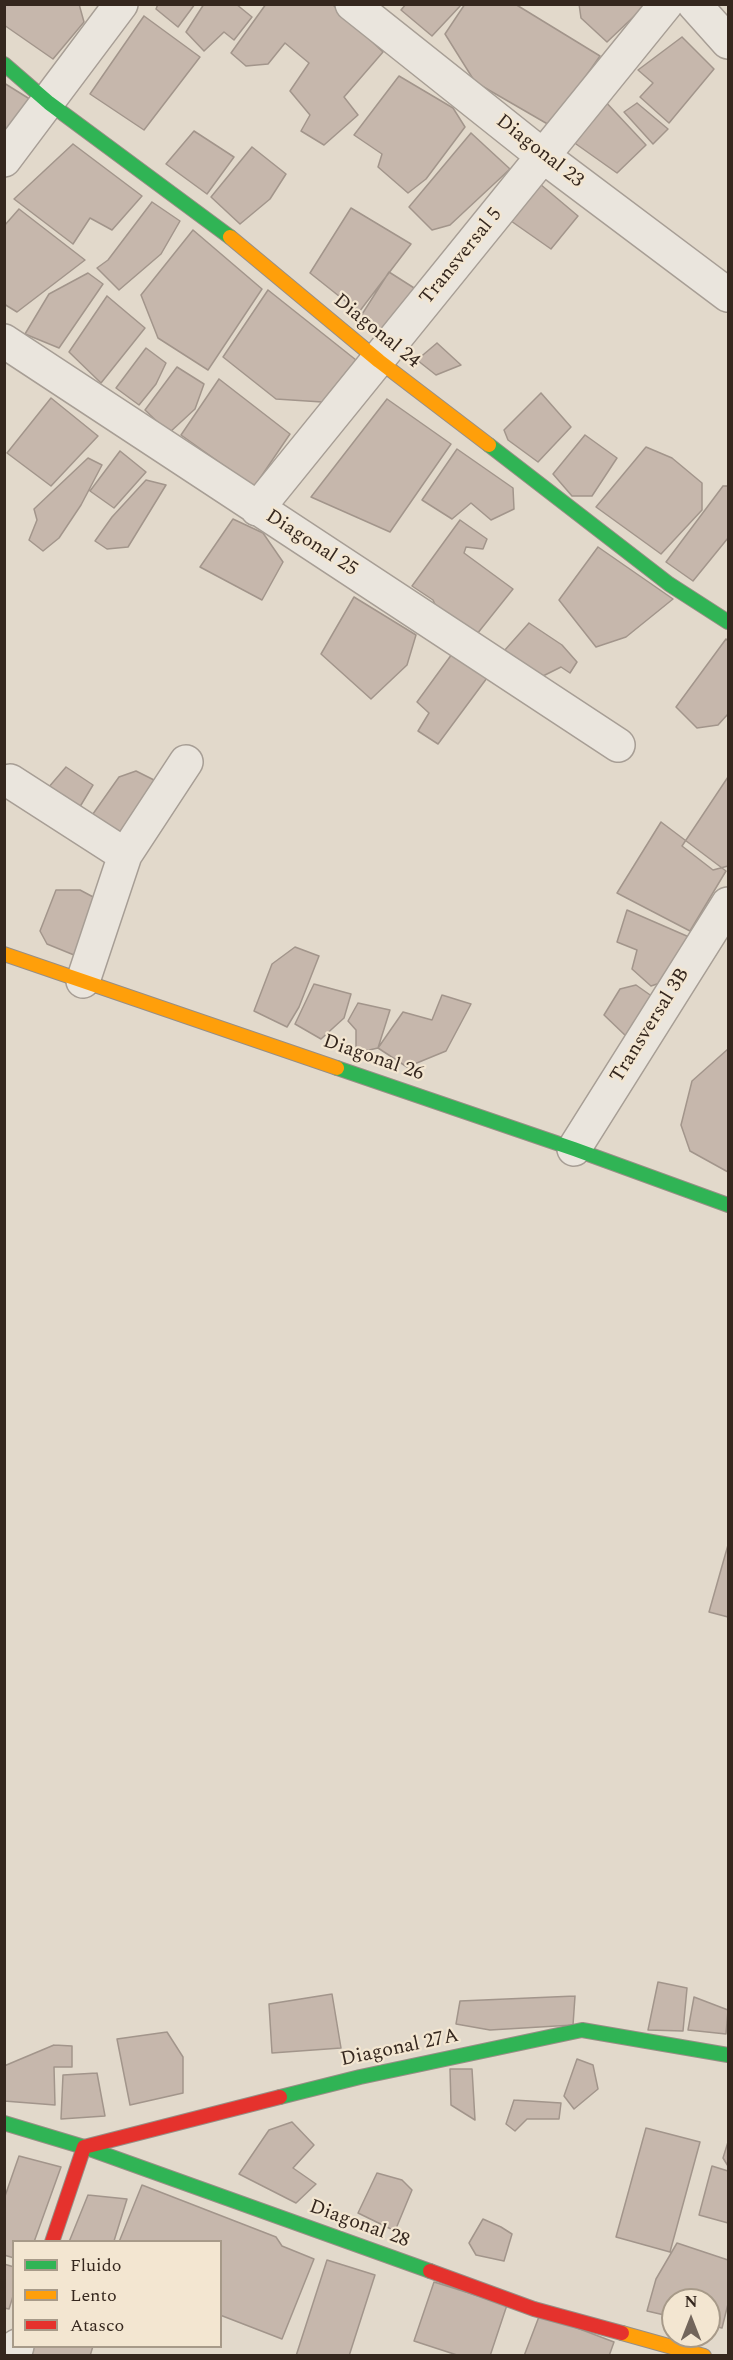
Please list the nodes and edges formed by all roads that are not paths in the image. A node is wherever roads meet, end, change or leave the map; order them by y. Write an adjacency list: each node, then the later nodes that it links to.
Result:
1 (121, 4): 7 (street)
2 (352, 4): 8 (street, Diagonal 23)
3 (666, 4): 8 (street, Transversal 5)
4 (694, 4): 5 (street)
5 (729, 42)
6 (4, 64): 7 (street, Diagonal 24)
7 (49, 103): 9 (street); 12 (street, Diagonal 24)
8 (543, 156): 10 (street, Diagonal 23); 12 (street, Transversal 5)
9 (4, 160)
10 (729, 295)
11 (4, 341): 13 (street, Diagonal 25)
12 (379, 361): 13 (street, Transversal 5); 14 (street, Diagonal 24)
13 (257, 509): 15 (street, Diagonal 25)
14 (729, 622)
15 (618, 746)
16 (186, 762): 18 (street)
17 (10, 781): 18 (street)
18 (125, 855): 21 (street)
19 (729, 904): 22 (street, Transversal 3B)
20 (4, 954): 21 (street, Diagonal 26)
21 (83, 981): 22 (street, Diagonal 26)
22 (574, 1149): 23 (street, Diagonal 26)
23 (729, 1205)
24 (729, 2055): 26 (street, Diagonal 27A)
25 (4, 2123): 26 (street, Diagonal 28)
26 (84, 2147): 27 (street); 28 (street, Diagonal 28)
27 (52, 2240)
28 (704, 2355)

